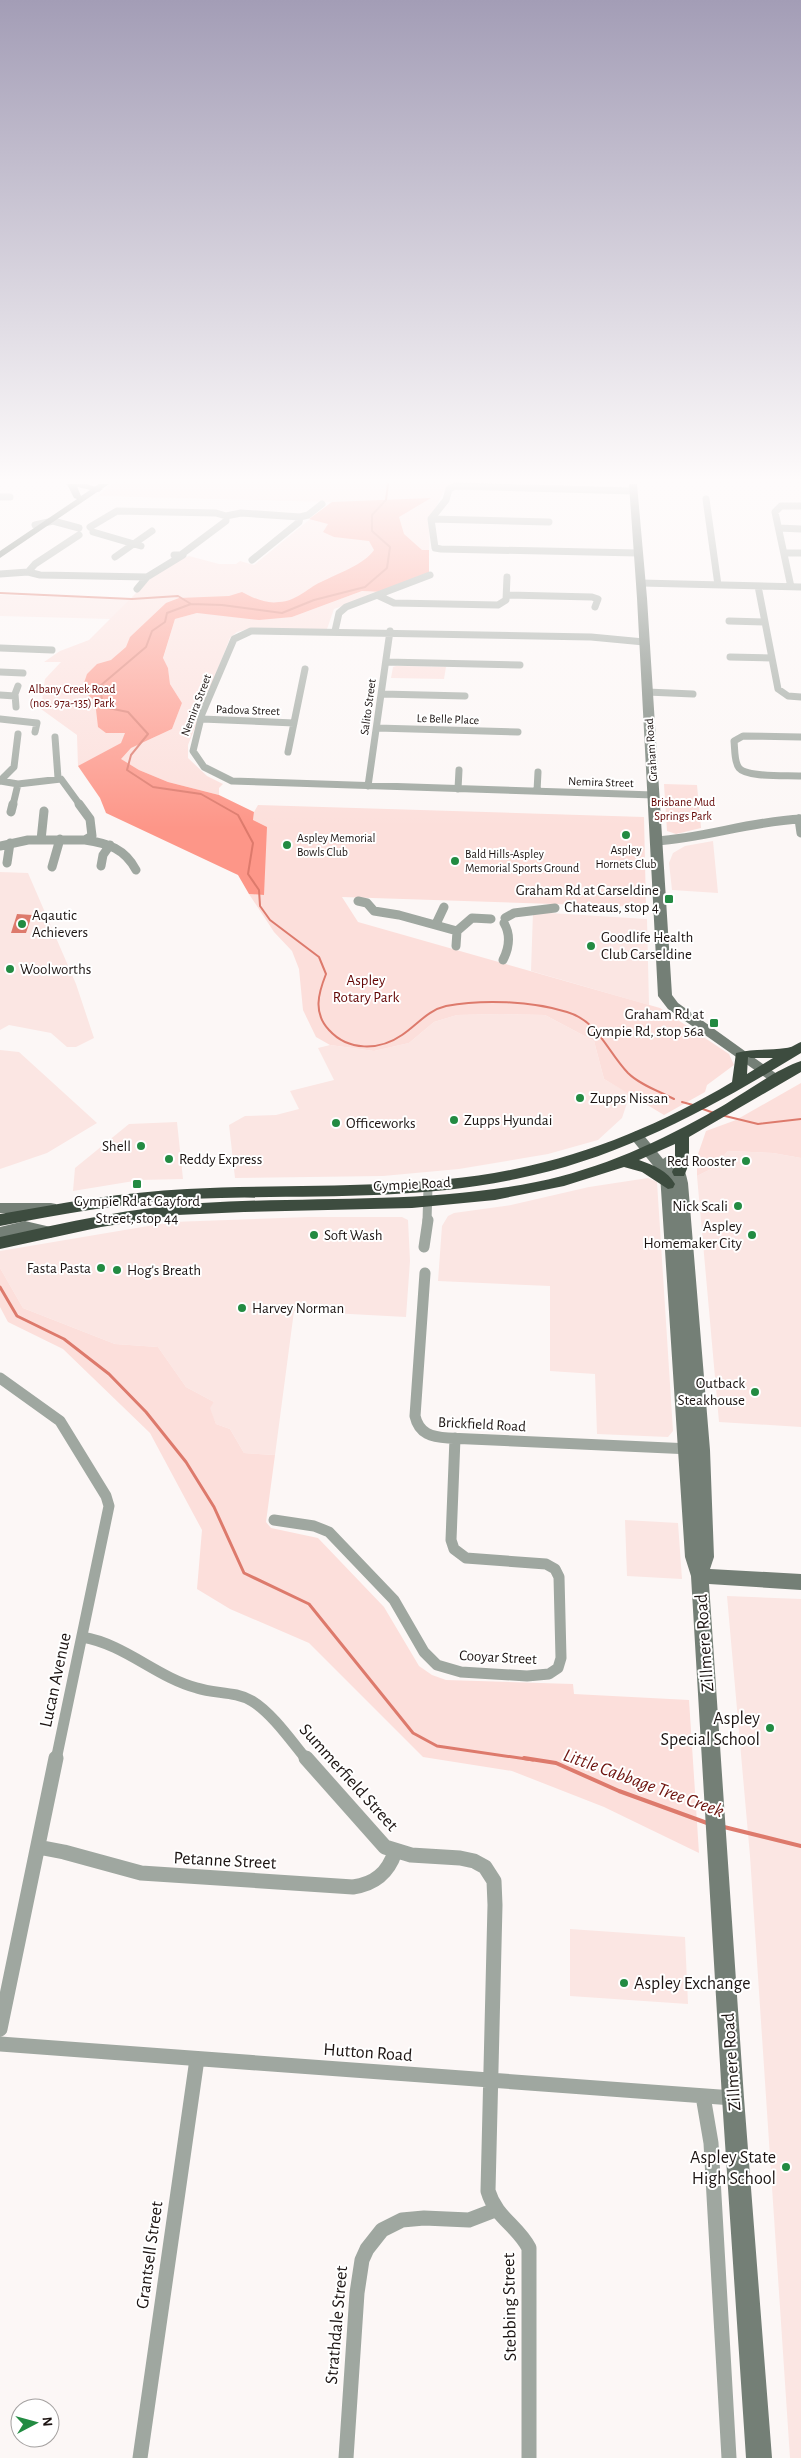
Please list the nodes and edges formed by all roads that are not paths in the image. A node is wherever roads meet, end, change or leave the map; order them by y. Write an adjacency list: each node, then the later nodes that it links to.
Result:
1 (371, 599): 10 (street)
2 (385, 599): 3 (street)
3 (506, 599)
4 (597, 599): 7 (street)
5 (642, 599): 12 (main road, Graham Road)
6 (760, 599): 9 (street)
7 (595, 607)
8 (729, 621): 9 (street)
9 (765, 622): 16 (street)
10 (335, 631): 11 (street, Nemira Street); 29 (street, Nemira Street)
11 (390, 632): 12 (street, Nemira Street); 17 (street, Salito Street)
12 (644, 642): 21 (main road, Graham Road)
13 (1, 644): 14 (street)
14 (52, 650)
15 (730, 657): 16 (street)
16 (772, 658): 27 (street)
17 (386, 662): 18 (street); 22 (street, Salito Street)
18 (520, 665)
19 (305, 669): 31 (street)
20 (0, 672): 25 (street)
21 (647, 692): 23 (street); 48 (main road, Graham Road)
22 (382, 694): 26 (street); 32 (street, Salito Street)
23 (693, 694)
24 (0, 695): 25 (street)
25 (15, 696): 30 (street)
26 (465, 696)
27 (801, 697)
28 (0, 719): 30 (street)
29 (202, 719): 31 (street, Padova Street); 45 (street, Nemira Street)
30 (18, 720): 33 (street)
31 (294, 723): 38 (street)
32 (377, 728): 34 (street, Le Belle Place); 45 (street, Salito Street)
33 (35, 732)
34 (518, 732)
35 (18, 734): 43 (street)
36 (55, 737): 42 (street)
37 (801, 737): 41 (street)
38 (288, 752)
39 (459, 770): 46 (street)
40 (538, 772): 47 (street)
41 (801, 776)
42 (58, 778): 44 (street); 55 (street)
43 (0, 781): 44 (street)
44 (18, 784): 49 (street)
45 (368, 786): 46 (street, Nemira Street)
46 (458, 789): 47 (street, Nemira Street)
47 (537, 792): 48 (street, Nemira Street)
48 (654, 795): 56 (main road, Graham Road)
49 (11, 812)
50 (44, 812): 54 (street)
51 (800, 819): 52 (street); 56 (street)
52 (801, 833)
53 (60, 839): 54 (street); 55 (street); 62 (street)
54 (41, 840): 57 (street)
55 (85, 840): 58 (street)
56 (656, 841): 73 (main road, Graham Road)
57 (10, 844): 59 (street); 60 (street)
58 (110, 845): 61 (street); 63 (street)
59 (0, 846)
60 (7, 863)
61 (101, 866)
62 (52, 867)
63 (136, 870)
64 (358, 901): 68 (street)
65 (444, 906): 68 (street)
66 (555, 908): 67 (street)
67 (504, 921): 69 (street); 71 (street)
68 (436, 924): 69 (street)
69 (457, 931): 70 (street)
70 (456, 946)
71 (503, 960)
72 (796, 1050): 73 (highway); 75 (highway, Gympie Road)
73 (746, 1055): 75 (main road, Graham Road); 77 (highway)
74 (801, 1066): 76 (highway, Gympie Road)
75 (765, 1068): 76 (main road, Graham Road); 77 (highway, Gympie Road)
76 (780, 1078): 78 (highway, Gympie Road)
77 (739, 1083): 79 (highway, Gympie Road)
78 (688, 1130): 80 (highway, Gympie Road); 82 (highway)
79 (641, 1134): 80 (main road, Zillmere Road); 84 (highway, Gympie Road)
80 (654, 1148): 81 (highway, Gympie Road); 82 (main road, Zillmere Road); 83 (main road, Zillmere Road)
81 (622, 1161): 83 (highway); 85 (highway, Gympie Road)
82 (679, 1172): 96 (main road, Zillmere Road)
83 (668, 1184): 96 (main road, Zillmere Road)
84 (428, 1187): 85 (street); 87 (highway, Gympie Road)
85 (427, 1202): 89 (highway, Gympie Road); 92 (street)
86 (0, 1208): 87 (main road)
87 (60, 1208): 88 (highway, Gympie Road)
88 (0, 1220)
89 (50, 1232): 90 (main road); 91 (highway, Gympie Road)
90 (0, 1233)
91 (0, 1243)
92 (424, 1247)
93 (425, 1273): 95 (street, Brickfield Road)
94 (1, 1381): 100 (street, Lucan Avenue)
95 (455, 1438): 96 (street, Brickfield Road); 97 (street, Cooyar Street)
96 (694, 1450): 98 (main road, Zillmere Road)
97 (274, 1520)
98 (700, 1576): 99 (main road); 108 (main road, Zillmere Road)
99 (801, 1582)
100 (82, 1637): 101 (street, Lucan Avenue); 102 (street, Summerfield Street)
101 (38, 1847): 102 (street, Petanne Street); 103 (street, Lucan Avenue)
102 (395, 1852): 106 (street, Summerfield Street)
103 (0, 2029)
104 (0, 2044): 105 (street, Hutton Road)
105 (197, 2058): 106 (street, Hutton Road); 110 (street, Grantsell Street)
106 (491, 2080): 107 (street, Hutton Road); 109 (street, Stebbing Street)
107 (704, 2096): 108 (street, Hutton Road); 113 (street, Zillmere Road)
108 (733, 2098): 114 (main road, Zillmere Road)
109 (495, 2210): 111 (street, Strathdale Street); 112 (street, Stebbing Street)
110 (140, 2458)
111 (346, 2458)
112 (529, 2458)
113 (729, 2458)
114 (759, 2458)

